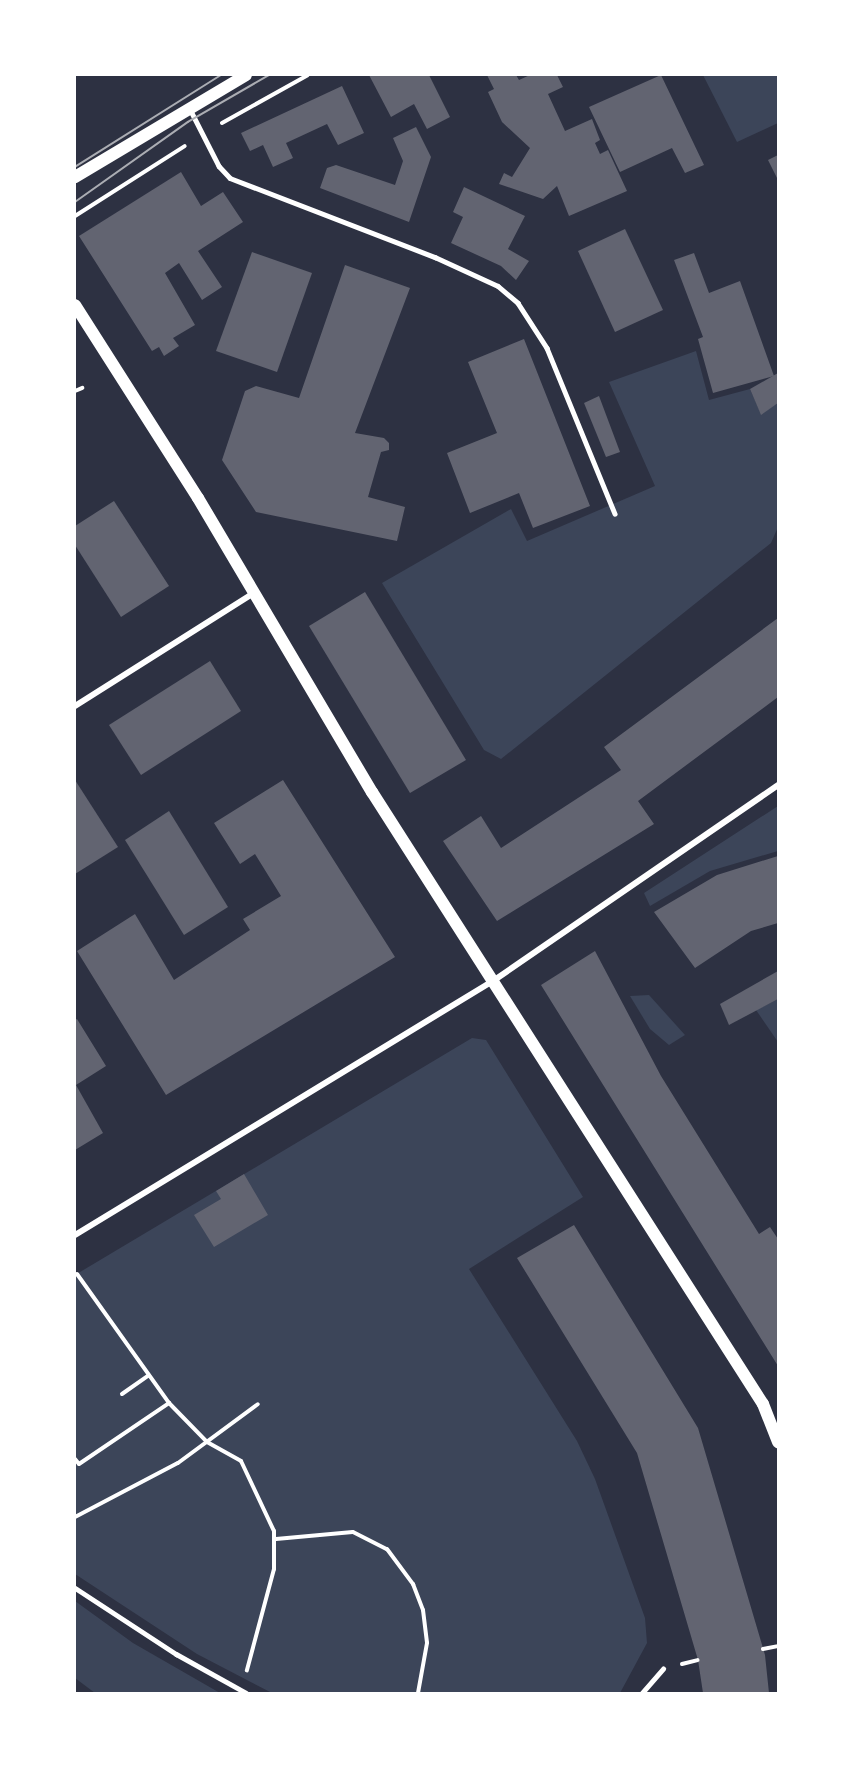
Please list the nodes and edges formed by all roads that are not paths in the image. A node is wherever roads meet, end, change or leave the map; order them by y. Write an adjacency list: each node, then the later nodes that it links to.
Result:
1 (246, 75): 2 (main road)
2 (189, 107): 3 (main road); 5 (lane)
3 (75, 177)
4 (75, 305): 6 (main road)
5 (615, 514)
6 (255, 593): 7 (street); 9 (main road)
7 (75, 706)
8 (778, 785): 9 (street)
9 (493, 981): 10 (street); 11 (main road)
10 (75, 1235)
11 (778, 1442)
12 (75, 1587): 14 (street)
13 (663, 1669): 15 (lane)
14 (246, 1693)
15 (642, 1693)

